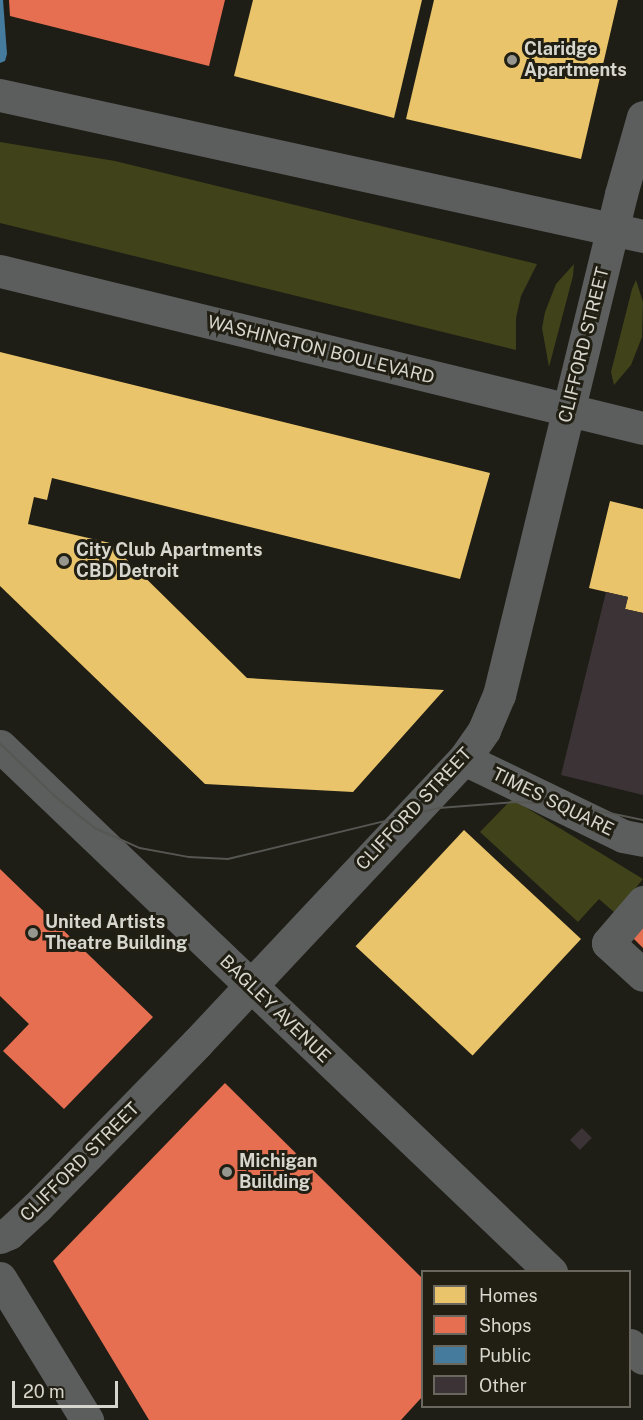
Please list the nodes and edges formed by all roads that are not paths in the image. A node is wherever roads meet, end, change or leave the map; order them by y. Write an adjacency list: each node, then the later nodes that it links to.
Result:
1 (0, 95): 3 (street)
2 (643, 117): 3 (street, CLIFFORD STREET)
3 (628, 232): 5 (street, CLIFFORD STREET)
4 (0, 271): 5 (street, WASHINGTON BOULEVARD)
5 (568, 409): 6 (street, WASHINGTON BOULEVARD); 8 (street, CLIFFORD STREET)
6 (643, 428)
7 (0, 746): 12 (street, BAGLEY AVENUE)
8 (464, 759): 9 (street, TIMES SQUARE); 12 (street, CLIFFORD STREET)
9 (643, 840)
10 (643, 902): 11 (street)
11 (643, 975)
12 (250, 985): 13 (street, CLIFFORD STREET); 14 (street, BAGLEY AVENUE)
13 (0, 1237)
14 (549, 1270)
15 (0, 1278): 18 (street)
16 (631, 1347): 17 (street)
17 (643, 1358)
18 (87, 1420)

